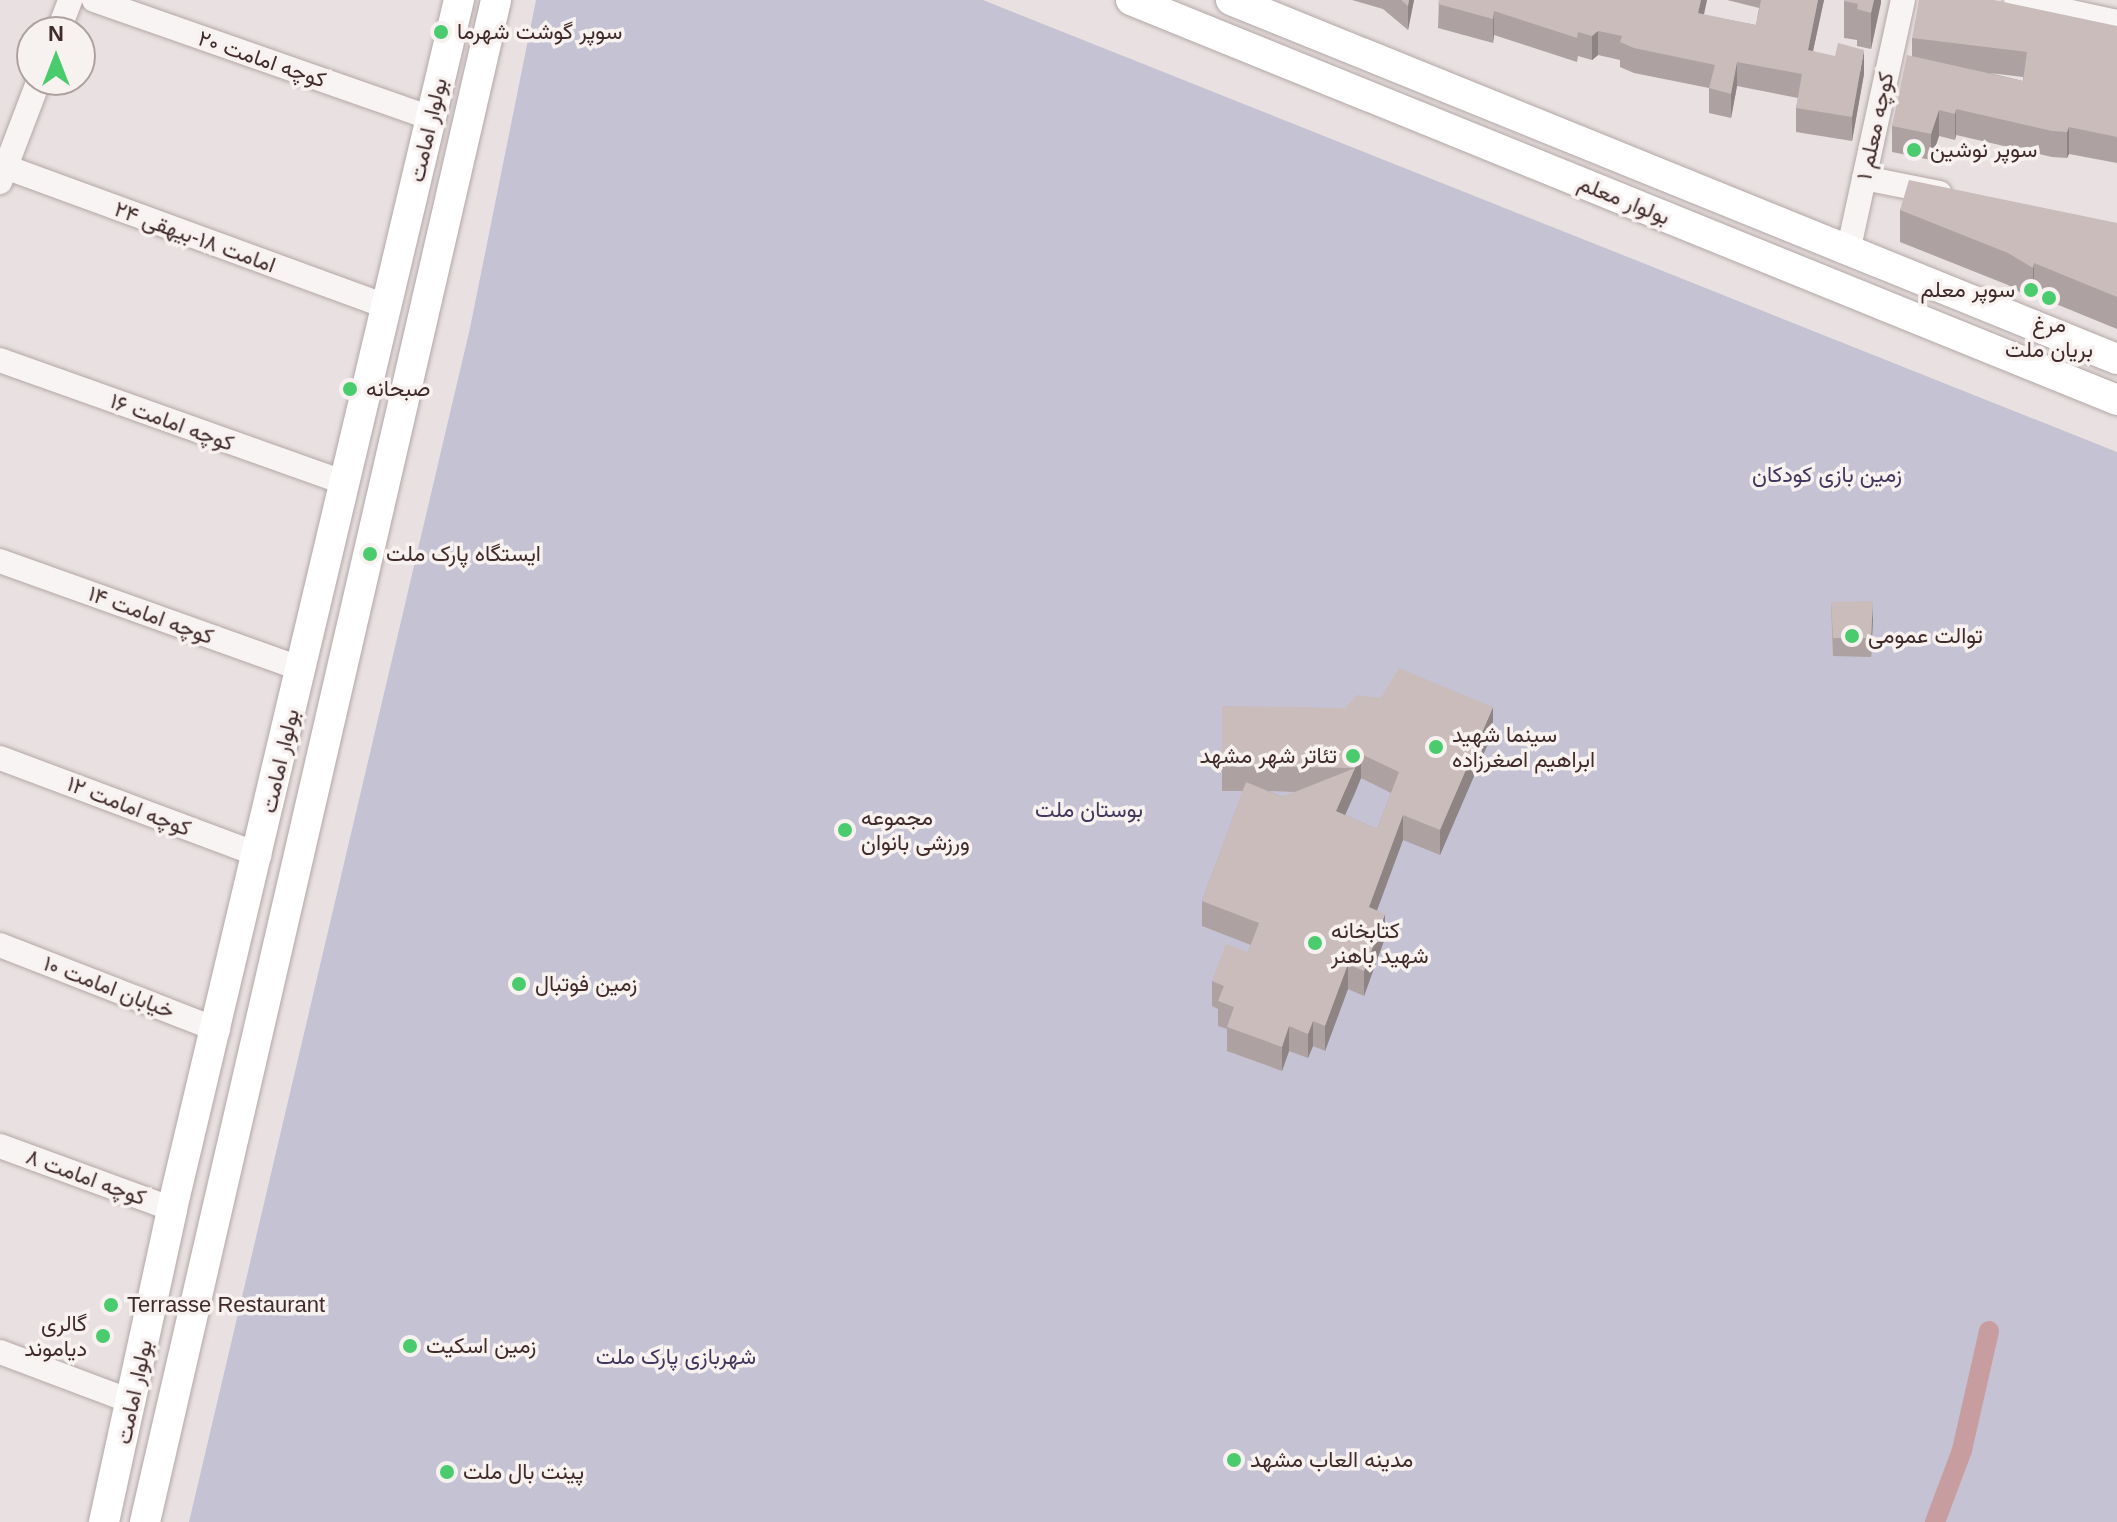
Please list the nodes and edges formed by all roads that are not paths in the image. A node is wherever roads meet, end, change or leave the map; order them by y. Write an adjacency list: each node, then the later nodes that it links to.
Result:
1 (94, 0): 10 (street, کوچه امامت ۲۰)
2 (459, 0): 10 (main road, بولوار امامت)
3 (496, 0): 31 (main road, بولوار امامت)
4 (1231, 0): 14 (main road, بولوار معلم)
5 (1903, 0): 12 (street, کوچه معلم ۱)
6 (2016, 0): 8 (street)
7 (1145, 3): 18 (main road, بولوار معلم)
8 (2117, 22)
9 (33, 96): 11 (street)
10 (431, 118): 15 (main road, بولوار امامت)
11 (2, 172): 15 (street, امامت ۱۸-بیهقی ۲۴)
12 (1864, 178): 13 (street); 14 (street, کوچه معلم ۱)
13 (1968, 199)
14 (1848, 252): 16 (main road, بولوار معلم)
15 (386, 306): 19 (main road, بولوار امامت)
16 (2117, 359)
17 (0, 360): 19 (street, کوچه امامت ۱۶)
18 (2117, 400)
19 (345, 483): 21 (main road, بولوار امامت)
20 (0, 561): 21 (street, کوچه امامت ۱۴)
21 (301, 669): 23 (main road, بولوار امامت)
22 (0, 758): 23 (street, کوچه امامت ۱۲)
23 (259, 855): 25 (main road, بولوار امامت)
24 (0, 945): 25 (street, خیابان امامت ۱۰)
25 (218, 1030): 27 (main road, بولوار امامت)
26 (0, 1146): 27 (street, کوچه امامت ۸)
27 (172, 1209): 29 (main road, بولوار امامت)
28 (0, 1352): 29 (street)
29 (133, 1402): 30 (main road, بولوار امامت)
30 (104, 1522)
31 (145, 1522)

